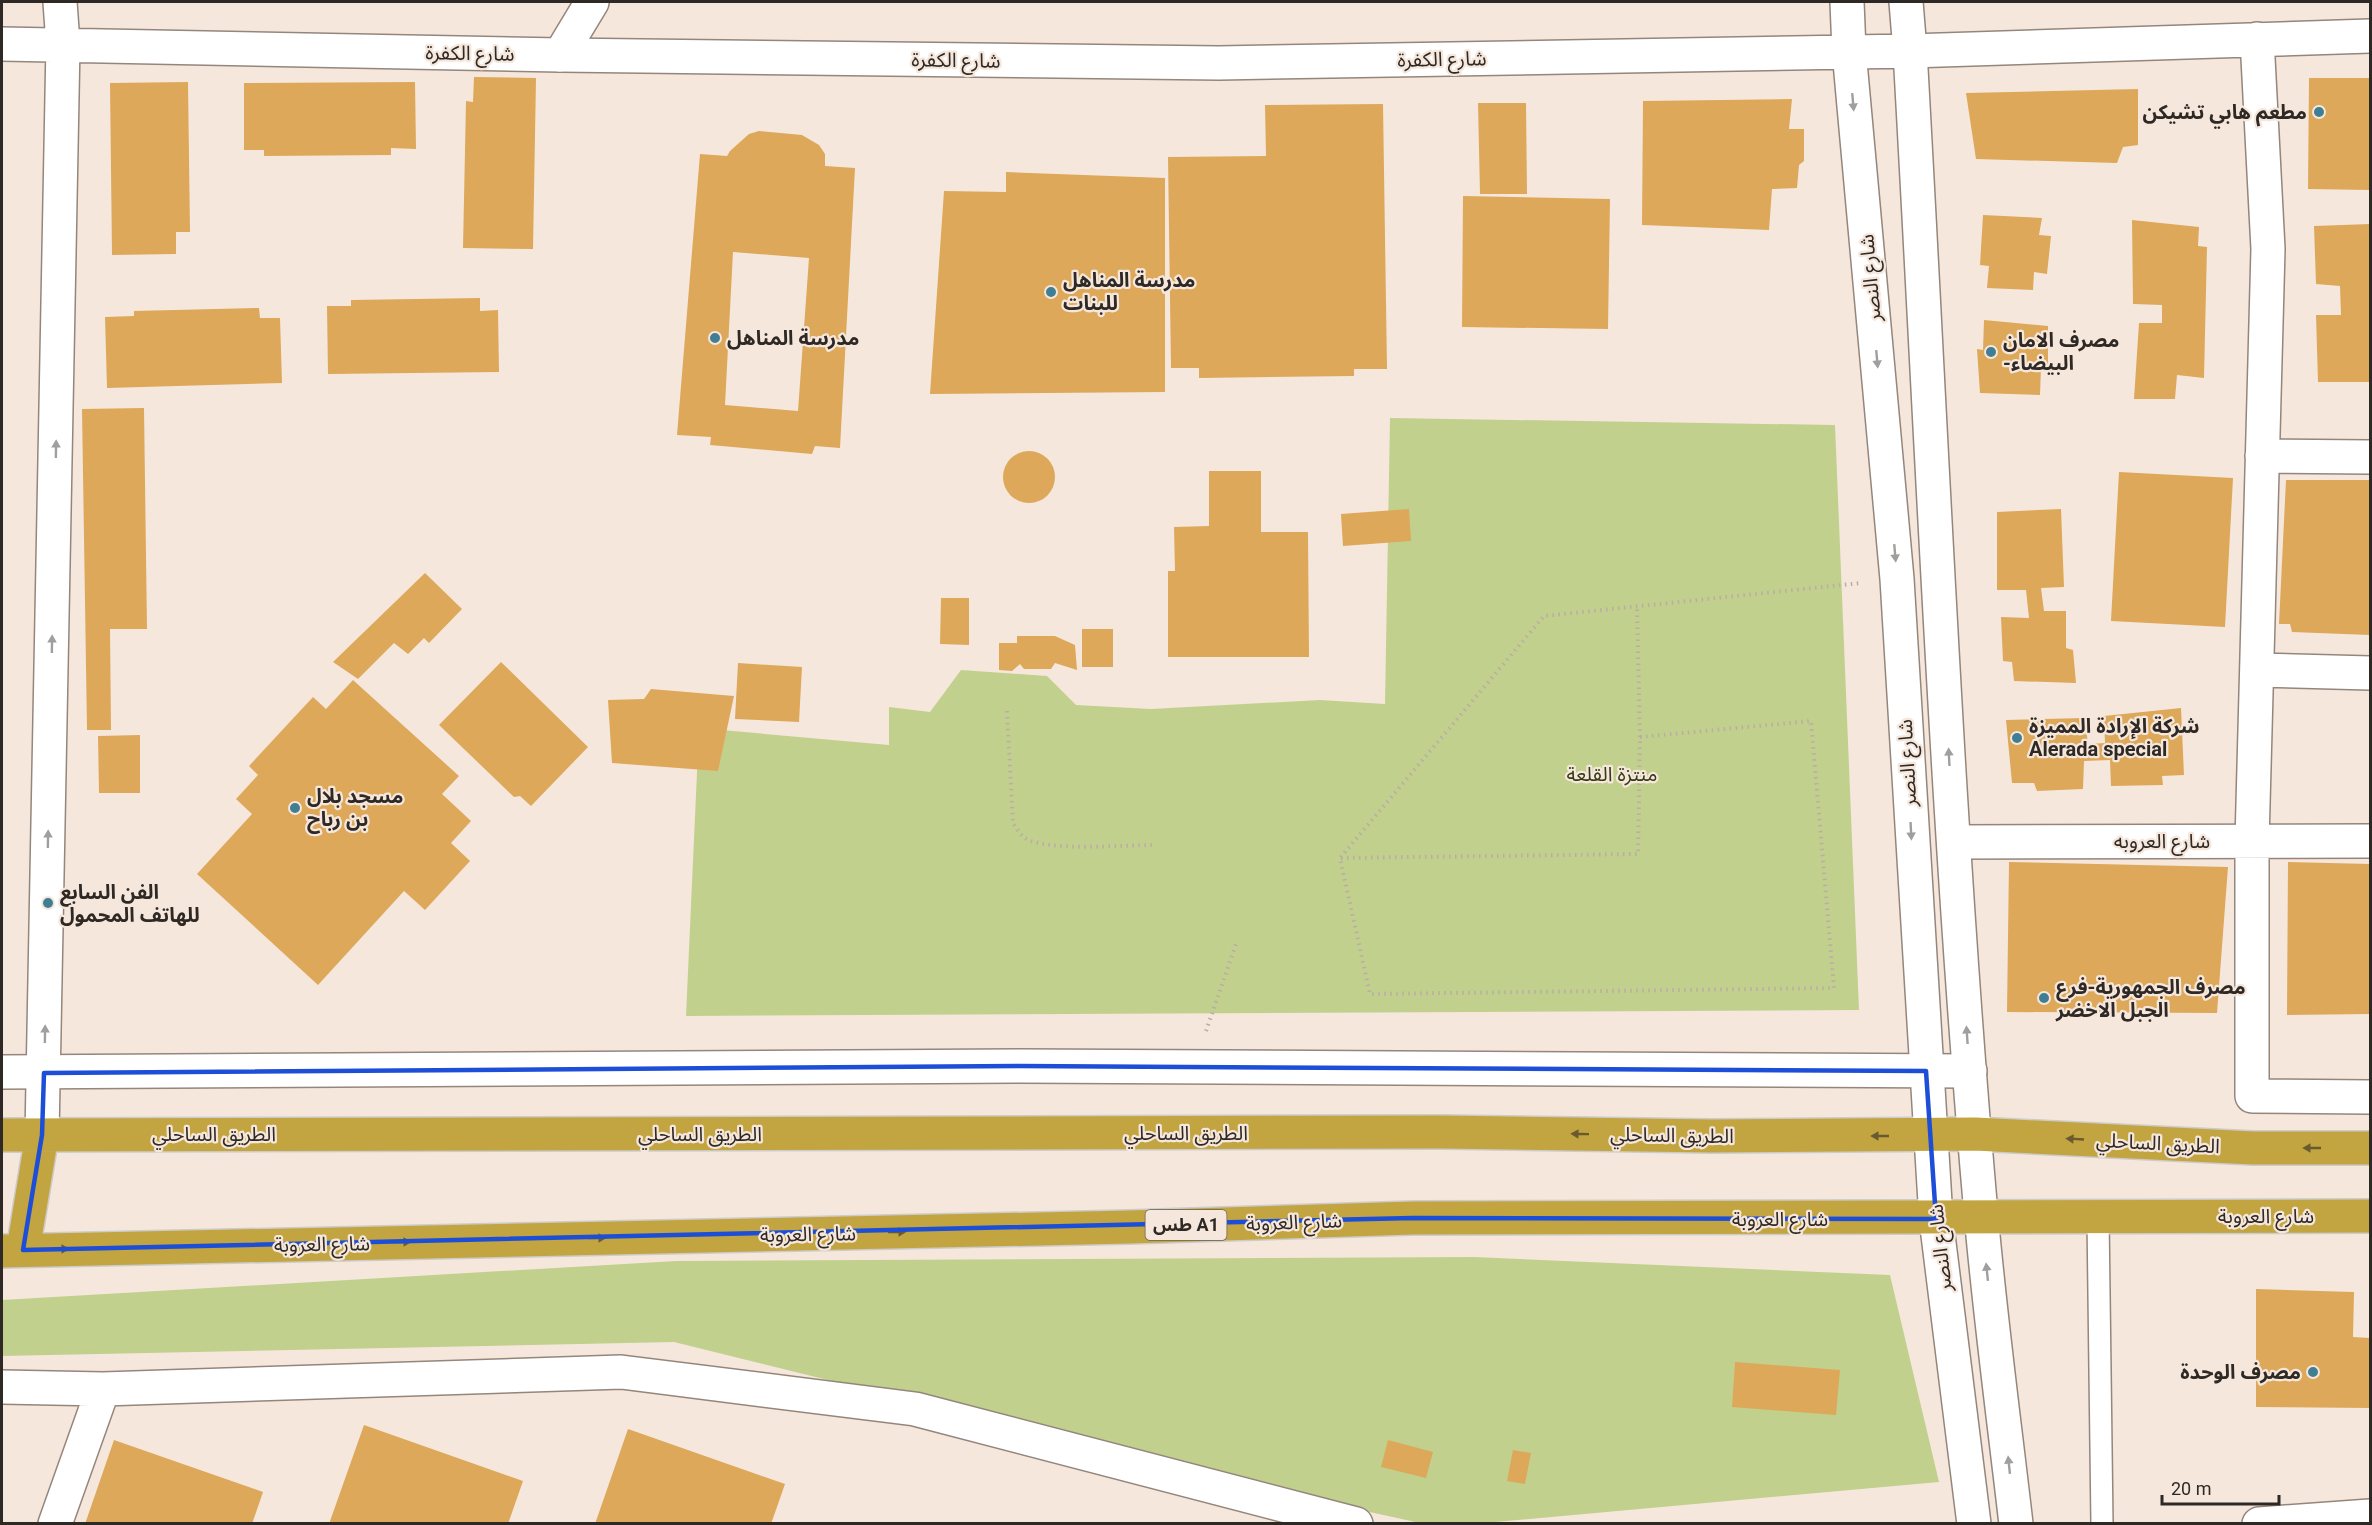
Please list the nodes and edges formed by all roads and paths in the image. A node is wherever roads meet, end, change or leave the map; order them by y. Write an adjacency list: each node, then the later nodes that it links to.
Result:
1 (60, 2): 8 (street)
2 (592, 2): 11 (street)
3 (1847, 2): 9 (street, شارع النصر)
4 (1906, 2): 10 (street)
5 (2370, 36): 6 (street, شارع الكفرة)
6 (2257, 39): 10 (street, شارع الكفرة); 12 (street)
7 (2, 44): 8 (street, شارع الكفرة)
8 (63, 44): 11 (street, شارع الكفرة); 30 (street, one-way to 8)
9 (1849, 51): 10 (street, شارع الكفرة); 11 (street, شارع الكفرة); 14 (street, شارع النصر, one-way to 14)
10 (1910, 51): 22 (street, one-way to 10)
11 (560, 55)
12 (2262, 456): 13 (street); 16 (street)
13 (2370, 457)
14 (1897, 579): 15 (path); 27 (street, شارع النصر, one-way to 27)
15 (1636, 607): 19 (path); 24 (path)
16 (2257, 670): 17 (street); 20 (street)
17 (2370, 673)
18 (1006, 711): 23 (path)
19 (1640, 737): 24 (path); 24 (path)
20 (2252, 840): 21 (street, شارع العروبه); 22 (street, شارع العروبه); 31 (street)
21 (2370, 841)
22 (1954, 842): 28 (street, one-way to 22)
23 (1153, 845)
24 (1340, 858)
25 (1236, 944): 26 (path)
26 (1193, 1067): 27 (street); 30 (street)
27 (1926, 1071): 28 (street); 35 (street, شارع النصر)
28 (1970, 1071): 32 (street)
29 (2, 1072): 30 (street)
30 (44, 1073): 34 (street)
31 (2370, 1097)
32 (1975, 1134): 35 (highway, الطريق الساحلي); 36 (highway, الطريق الساحلي, one-way to 32); 38 (street)
33 (2, 1135): 34 (highway, الطريق الساحلي)
34 (42, 1135): 35 (highway, الطريق الساحلي, one-way to 34); 41 (highway)
35 (1930, 1136): 40 (street, شارع النصر)
36 (2370, 1148)
37 (2370, 1216): 39 (highway, شارع العروبة / طس A1)
38 (1981, 1217): 39 (highway, شارع العروبة / طس A1); 40 (highway, شارع العروبة / طس A1); 48 (street, one-way to 38)
39 (2098, 1217): 49 (lane)
40 (1936, 1219): 41 (highway, شارع العروبة / طس A1, one-way to 40); 47 (street, شارع النصر)
41 (12, 1250)
42 (2, 1387): 43 (street)
43 (103, 1389): 45 (street); 46 (street)
44 (2370, 1516): 50 (street)
45 (56, 1524)
46 (1356, 1524)
47 (1974, 1524)
48 (2016, 1524)
49 (2102, 1524)
50 (2259, 1524)

